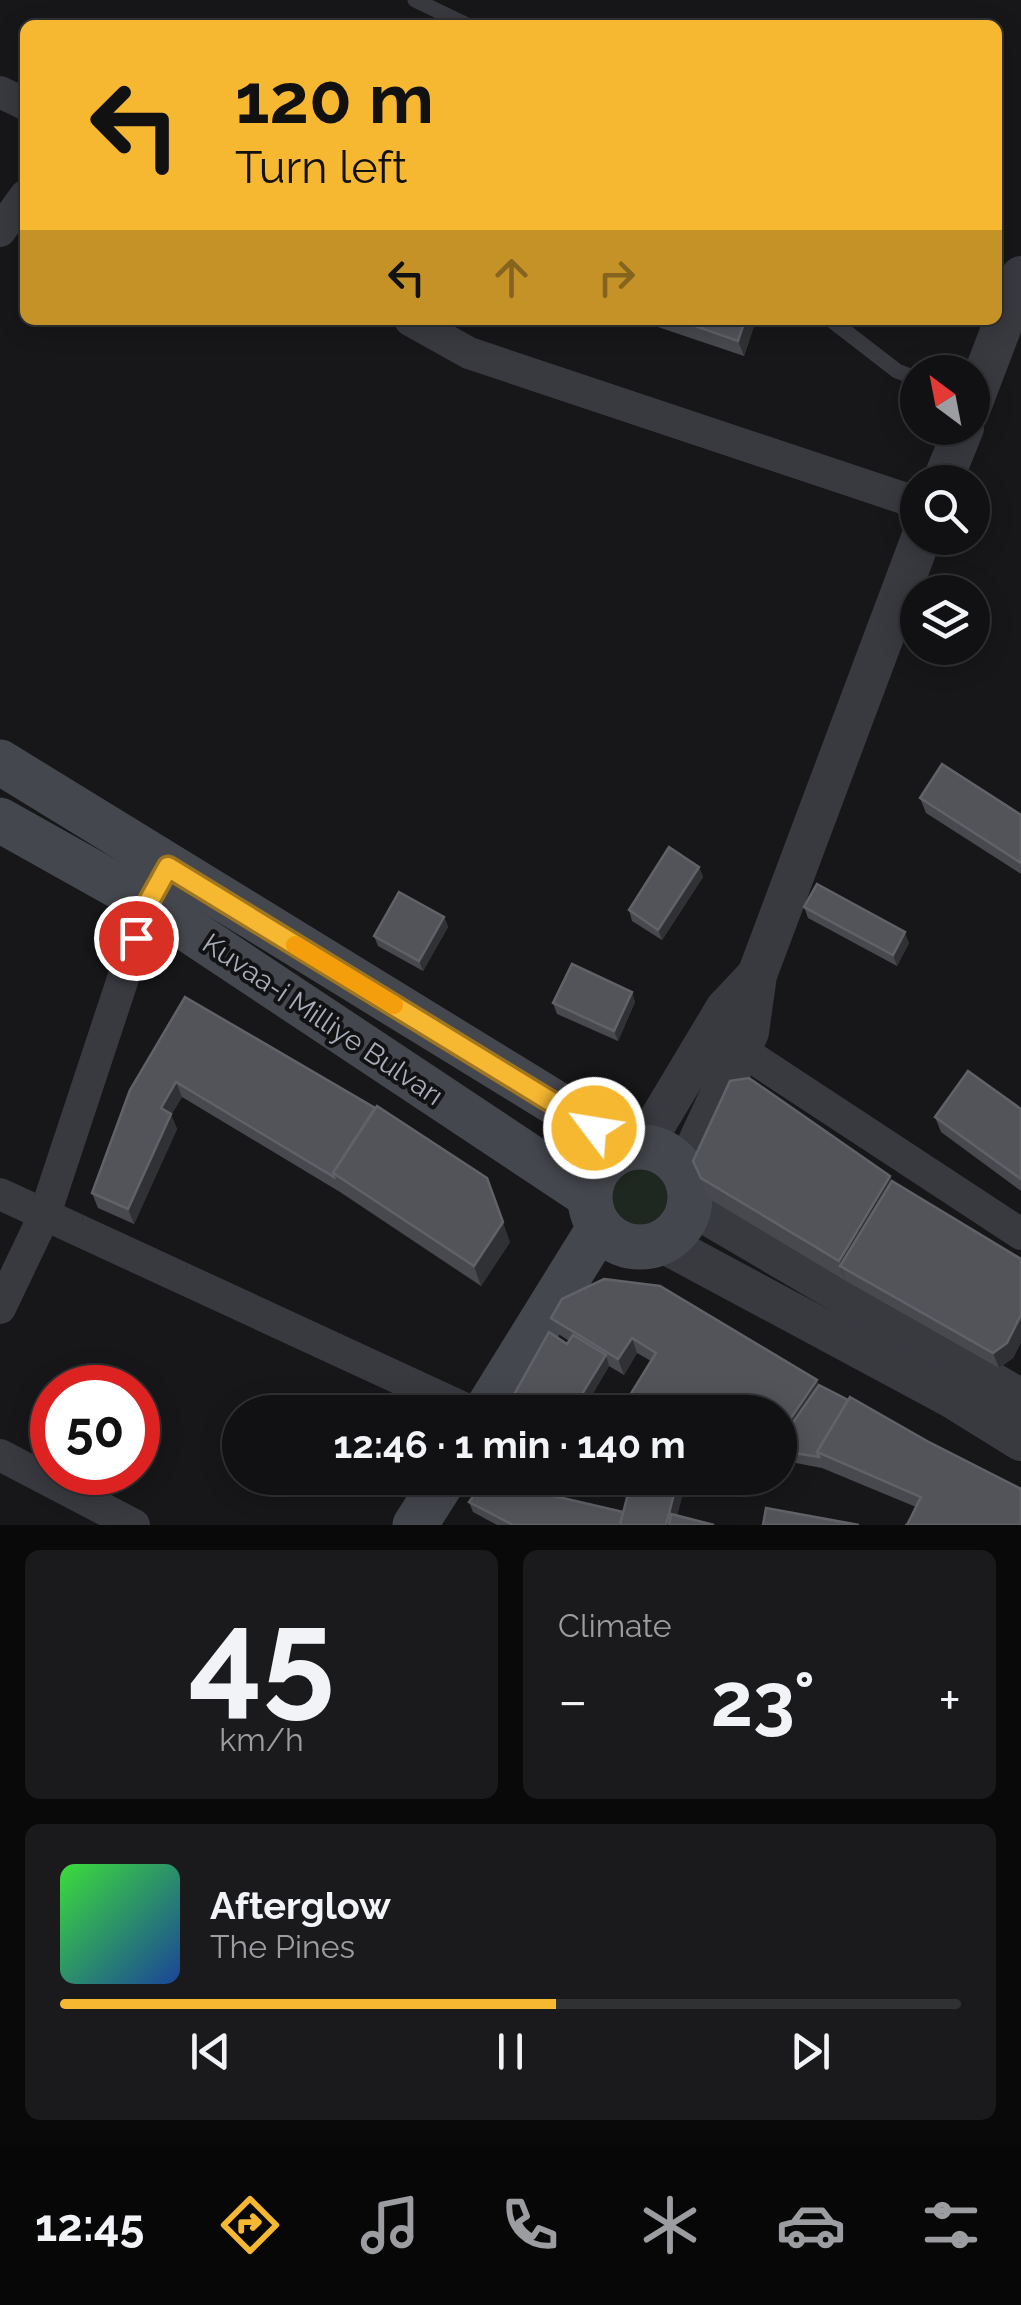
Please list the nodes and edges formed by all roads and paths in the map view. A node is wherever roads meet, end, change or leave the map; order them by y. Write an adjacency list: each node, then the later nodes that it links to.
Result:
1 (414, 0): 2 (lane); 3 (lane)
2 (430, 20)
3 (456, 20)
4 (20, 203): 5 (street)
5 (0, 231)
6 (1021, 276): 9 (street)
7 (419, 325): 11 (street)
8 (837, 325): 10 (lane)
9 (990, 358)
10 (900, 372)
11 (900, 497)
12 (915, 555): 16 (street)
13 (0, 762): 15 (main road, Kuvaa-i Milliye Bulvarı)
14 (0, 820): 15 (main road, Kuvaa-i Milliye Bulvarı)
15 (158, 885): 18 (main road, Kuvaa-i Milliye Bulvarı); 21 (main road, Kuvaa-i Milliye Bulvarı); 22 (street)
16 (757, 976): 17 (street); 18 (street)
17 (741, 1050): 19 (street); 23 (street)
18 (635, 1147): 19 (main road); 21 (main road)
19 (687, 1189): 24 (main road); 28 (street)
20 (0, 1194): 22 (street)
21 (594, 1212): 24 (main road); 27 (main road)
22 (45, 1214): 25 (street); 26 (street)
23 (1021, 1234)
24 (661, 1242): 29 (street)
25 (0, 1308)
26 (435, 1395)
27 (494, 1395)
28 (1021, 1399)
29 (1021, 1440)
30 (0, 1455): 32 (street)
31 (435, 1495): 33 (main road)
32 (118, 1521)
33 (416, 1525)

